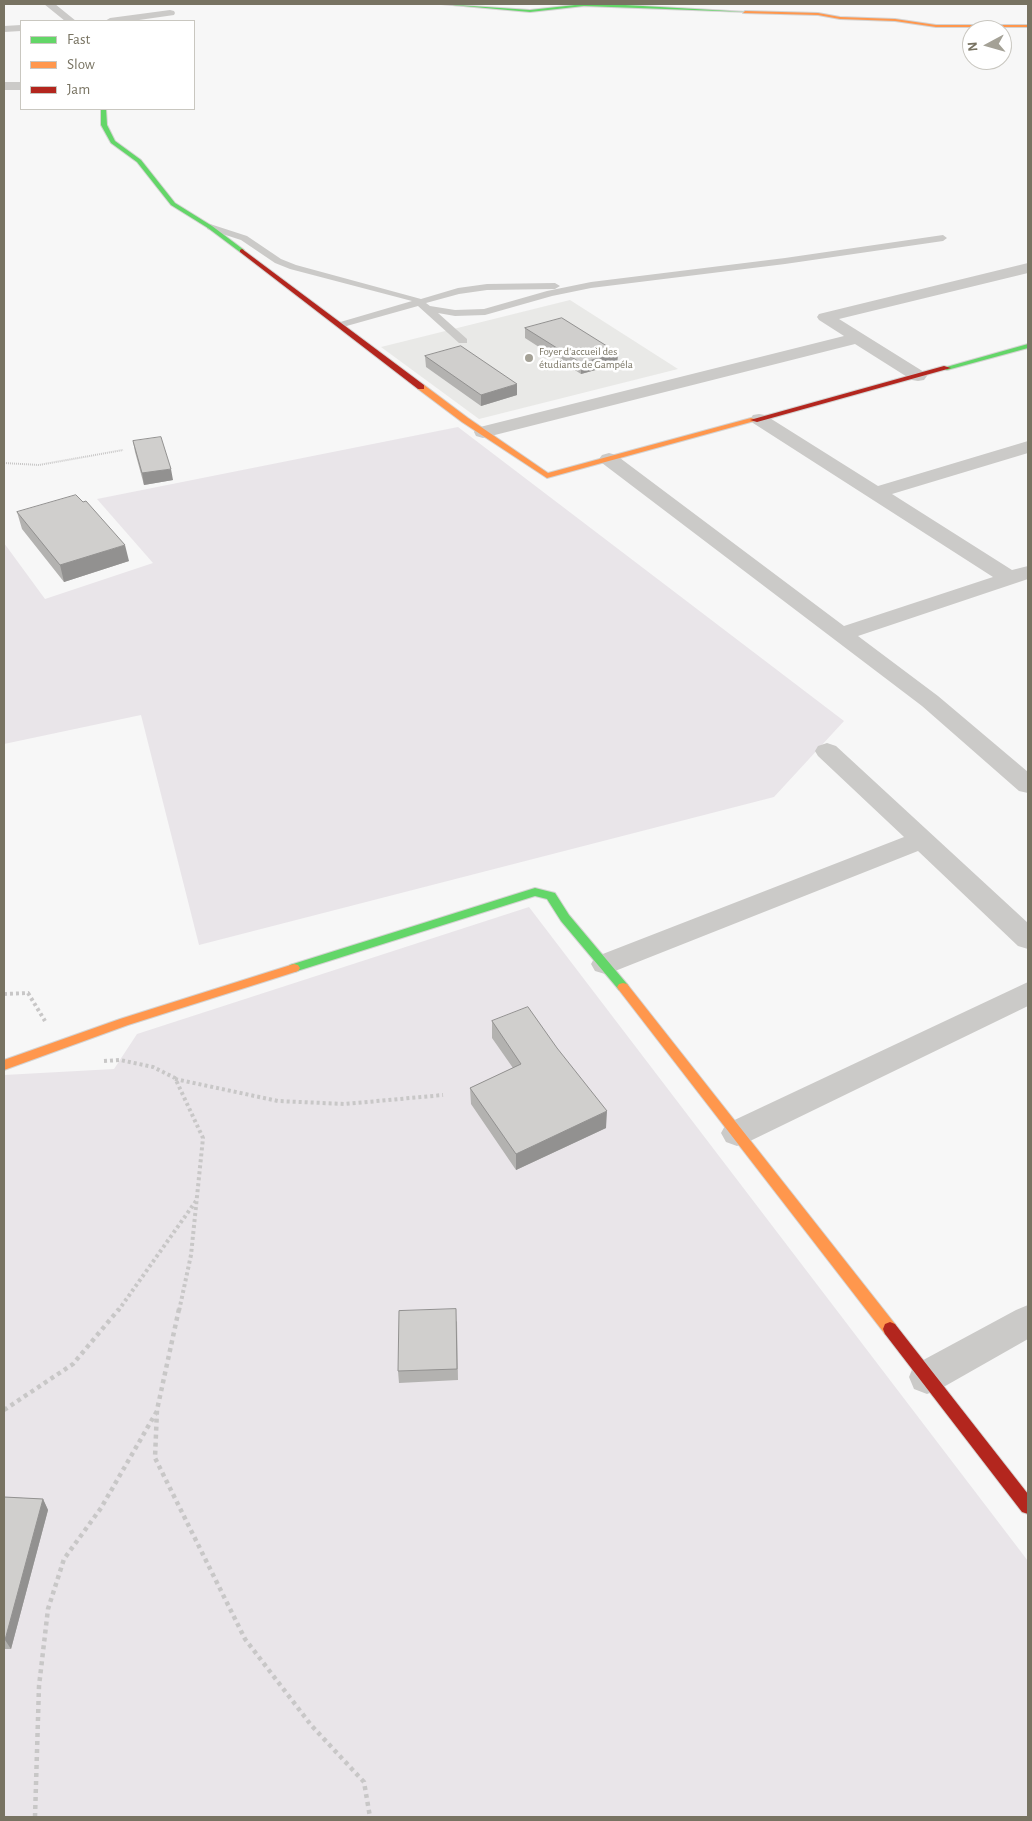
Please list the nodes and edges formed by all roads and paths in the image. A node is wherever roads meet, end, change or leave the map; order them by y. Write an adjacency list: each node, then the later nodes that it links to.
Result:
1 (49, 4): 4 (street)
2 (443, 4): 6 (street)
3 (170, 13): 5 (street)
4 (70, 20)
5 (118, 20)
6 (1028, 26)
7 (20, 28): 8 (street)
8 (4, 29)
9 (4, 86): 10 (street)
10 (20, 86)
11 (103, 110): 12 (street)
12 (210, 227): 16 (lane); 17 (street)
13 (943, 238): 15 (lane)
14 (1028, 268): 18 (street)
15 (590, 286): 16 (lane); 16 (lane)
16 (423, 305): 17 (lane); 19 (lane)
17 (340, 325): 23 (street)
18 (858, 338): 21 (street); 23 (street)
19 (462, 341)
20 (1028, 346): 21 (street)
21 (918, 376): 22 (street)
22 (759, 419): 26 (street); 28 (street)
23 (483, 432): 26 (street)
24 (1028, 447): 28 (street)
25 (123, 450): 27 (path)
26 (609, 459): 30 (street)
27 (4, 463)
28 (876, 493): 29 (street)
29 (1019, 575): 30 (street)
30 (841, 634): 32 (street)
31 (827, 751): 33 (street)
32 (1024, 775)
33 (922, 840): 34 (street); 35 (street)
34 (1028, 939)
35 (605, 964): 38 (street); 43 (street)
36 (1028, 993): 43 (street)
37 (4, 994): 38 (path)
38 (60, 1045): 40 (street)
39 (101, 1061): 41 (path)
40 (4, 1065)
41 (175, 1078): 42 (path); 44 (path)
42 (443, 1095)
43 (737, 1134): 46 (street)
44 (196, 1200): 47 (path); 48 (path)
45 (1028, 1321): 46 (street)
46 (927, 1376): 49 (street)
47 (4, 1410)
48 (157, 1410): 50 (path); 51 (path)
49 (1028, 1506)
50 (35, 1817)
51 (370, 1817)

